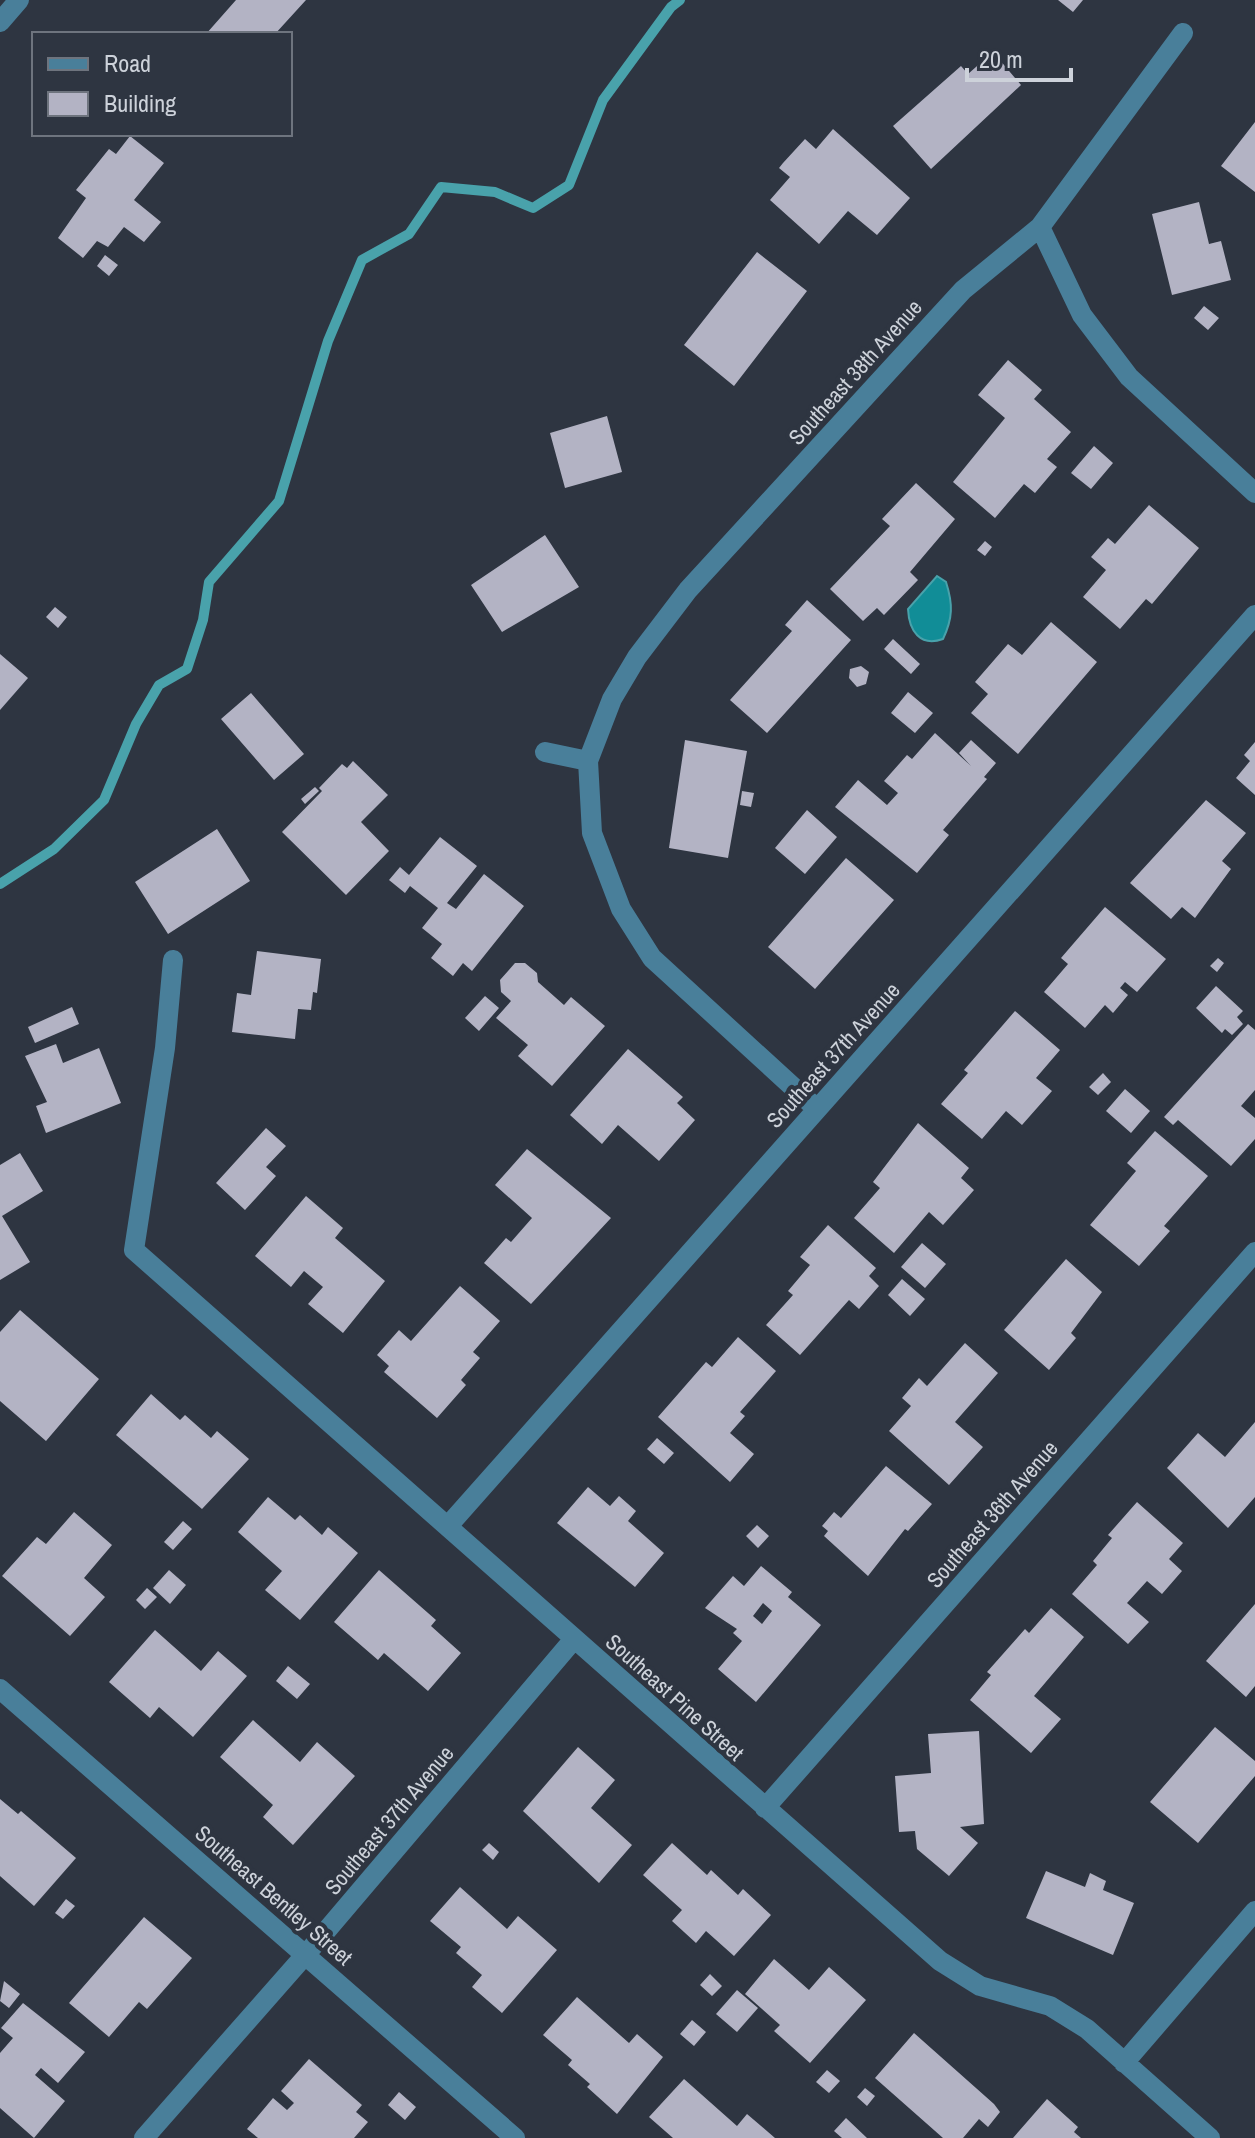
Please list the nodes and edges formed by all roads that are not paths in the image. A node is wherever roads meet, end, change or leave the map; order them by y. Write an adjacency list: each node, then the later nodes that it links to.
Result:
1 (19, 0): 2 (street)
2 (0, 22)
3 (1183, 33): 4 (street, Southeast 38th Avenue)
4 (1040, 227): 5 (street); 8 (street, Southeast 38th Avenue)
5 (1255, 493)
6 (1255, 615): 10 (street, Southeast 37th Avenue)
7 (545, 752): 8 (street)
8 (588, 761): 10 (street)
9 (173, 960): 12 (street, Southeast Pine Street)
10 (817, 1109): 12 (street, Southeast 37th Avenue)
11 (1255, 1252): 15 (street, Southeast 36th Avenue)
12 (448, 1526): 13 (street, Southeast Pine Street)
13 (574, 1639): 15 (street, Southeast Pine Street); 17 (street, Southeast 37th Avenue)
14 (0, 1689): 17 (street, Southeast Bentley Street)
15 (765, 1808): 18 (street, Southeast Pine Street)
16 (1255, 1911): 18 (street)
17 (306, 1955): 19 (street, Southeast 37th Avenue); 20 (street, Southeast Bentley Street)
18 (1124, 2063): 21 (street, Southeast Pine Street)
19 (144, 2138)
20 (515, 2138)
21 (1210, 2138)

